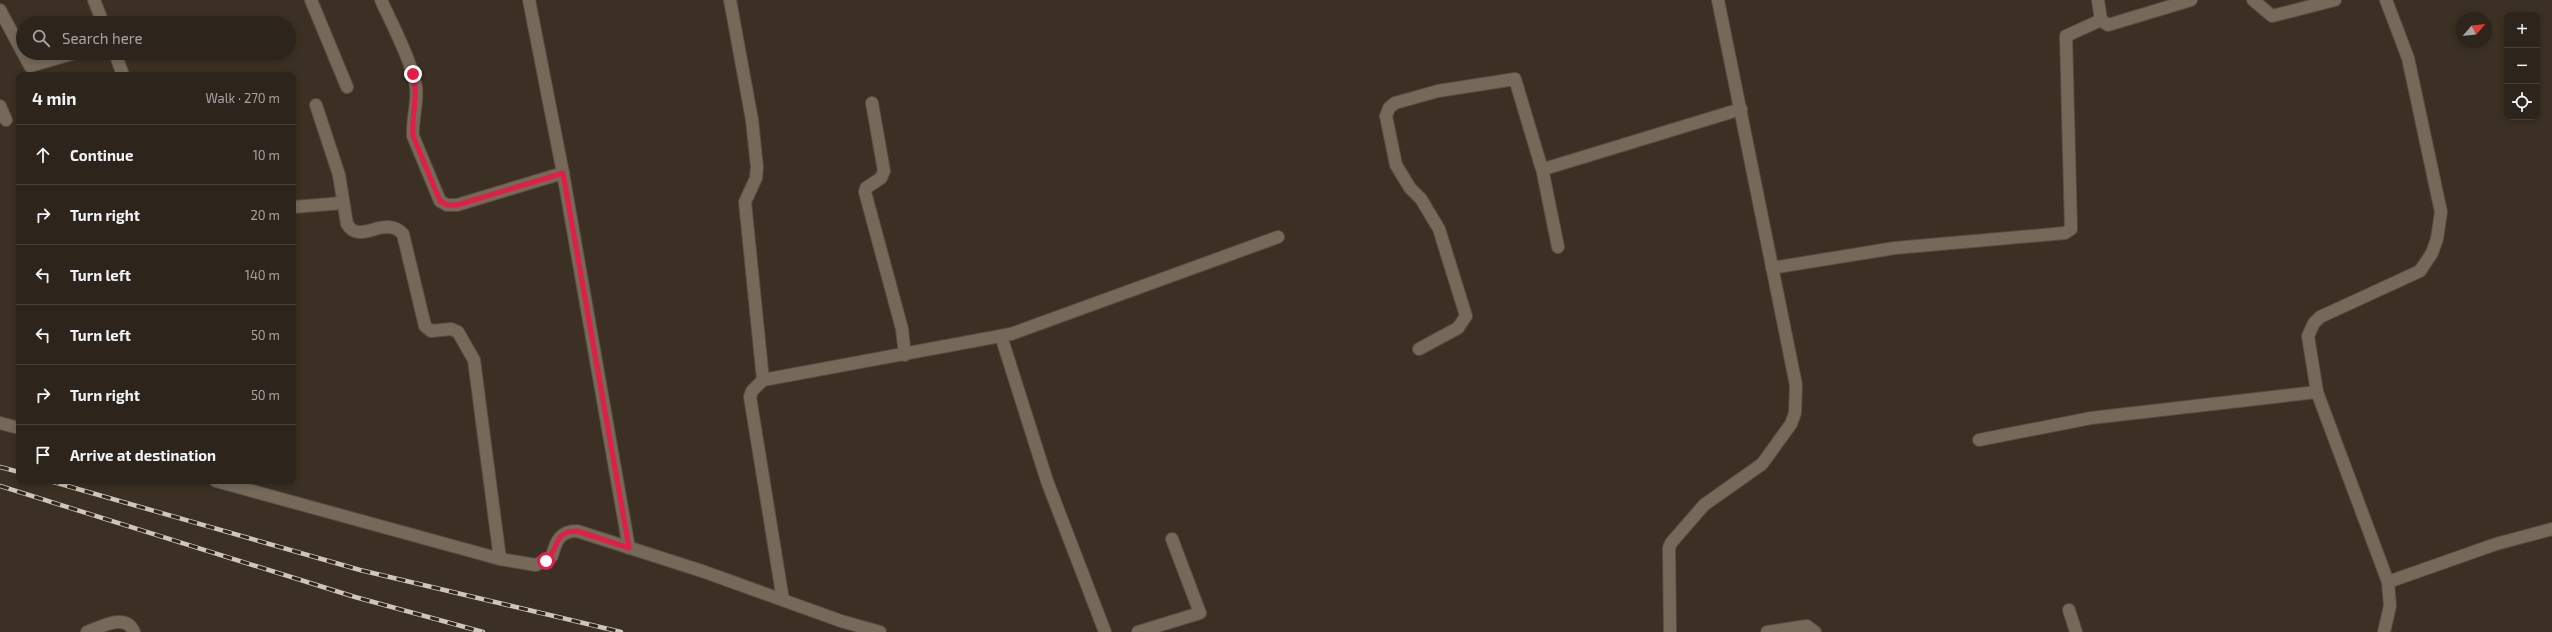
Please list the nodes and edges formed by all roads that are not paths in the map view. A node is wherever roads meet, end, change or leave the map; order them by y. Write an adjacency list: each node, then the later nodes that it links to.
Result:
1 (94, 0): 13 (street)
2 (310, 0): 20 (street)
3 (381, 0): 27 (street)
4 (529, 0): 27 (street)
5 (730, 0): 36 (street)
6 (1718, 0): 24 (street)
7 (2098, 0): 14 (street)
8 (2191, 0): 14 (street)
9 (2253, 0): 10 (street)
10 (2335, 0)
11 (2386, 0): 37 (street)
12 (0, 10): 15 (street)
13 (101, 16)
14 (2101, 20): 32 (street)
15 (16, 40)
16 (27, 60): 17 (street)
17 (51, 60)
18 (118, 60): 19 (street)
19 (123, 72)
20 (347, 87)
21 (872, 103): 35 (street)
22 (316, 105): 28 (street)
23 (0, 106): 25 (street)
24 (1741, 109): 26 (street); 32 (street)
25 (6, 120)
26 (1542, 168): 31 (street); 34 (street)
27 (563, 173): 44 (street)
28 (343, 203): 29 (street); 45 (street)
29 (296, 207)
30 (1278, 237): 33 (street)
31 (1558, 247)
32 (1772, 268): 54 (street)
33 (1001, 336): 35 (street); 52 (street)
34 (1419, 349)
35 (905, 355): 36 (street)
36 (763, 380): 47 (street)
37 (2317, 392): 40 (street); 46 (street)
38 (0, 423): 39 (street)
39 (16, 427)
40 (1978, 440)
41 (227, 484): 45 (street)
42 (2552, 529): 46 (street)
43 (1172, 539): 53 (street)
44 (629, 548): 45 (street); 47 (street)
45 (500, 559)
46 (2388, 582): 58 (street)
47 (783, 600): 51 (street)
48 (2069, 610): 57 (street)
49 (87, 632): 50 (street)
50 (134, 632)
51 (880, 632)
52 (1105, 632)
53 (1138, 632)
54 (1670, 632)
55 (1767, 632): 56 (street)
56 (1815, 632)
57 (2076, 632)
58 (2384, 632)

